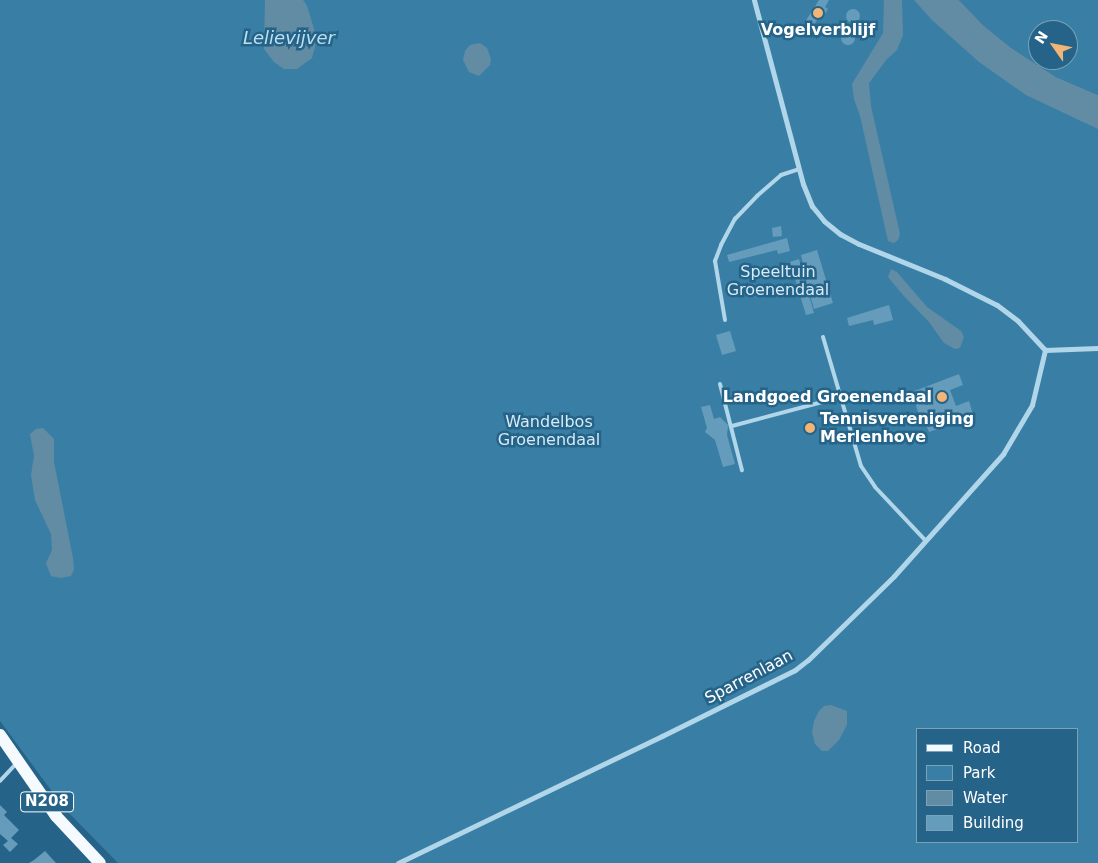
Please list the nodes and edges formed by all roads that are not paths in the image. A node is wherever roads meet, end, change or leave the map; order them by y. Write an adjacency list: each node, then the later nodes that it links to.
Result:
1 (754, 0): 2 (street)
2 (799, 170): 3 (lane); 6 (street)
3 (726, 320)
4 (823, 337): 8 (lane)
5 (1098, 348): 6 (street)
6 (1045, 350): 11 (street, Sparrenlaan)
7 (720, 384): 9 (lane)
8 (841, 397): 9 (lane); 11 (lane)
9 (732, 426): 10 (lane)
10 (742, 470)
11 (926, 541): 16 (street, Sparrenlaan)
12 (0, 735): 13 (main road, N208)
13 (19, 761): 14 (lane); 15 (main road, N208)
14 (0, 781)
15 (100, 863)
16 (398, 863)

